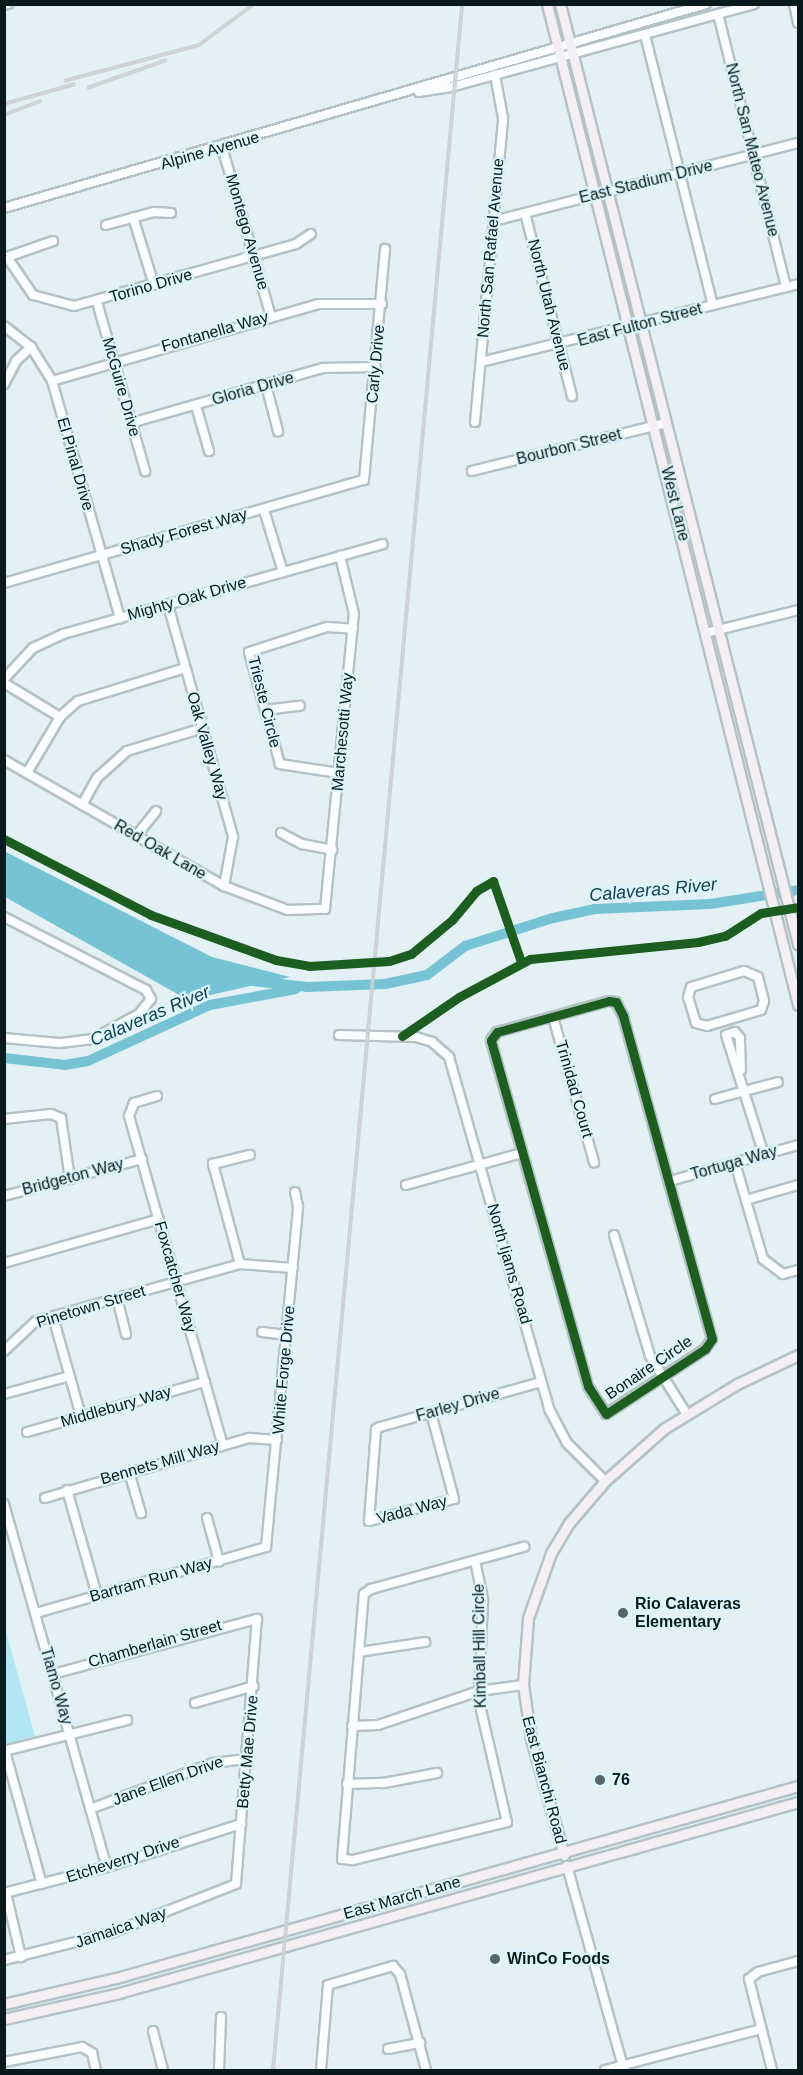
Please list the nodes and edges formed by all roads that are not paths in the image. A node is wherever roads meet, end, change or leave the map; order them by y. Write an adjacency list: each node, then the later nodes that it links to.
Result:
1 (547, 4): 10 (main road, West Lane)
2 (560, 4): 9 (main road, West Lane)
3 (706, 4): 9 (street, Alpine Avenue)
4 (754, 4): 6 (street, Alpine Avenue)
5 (794, 4): 7 (street)
6 (718, 14): 8 (street, Alpine Avenue); 17 (street, North San Mateo Avenue)
7 (798, 23)
8 (645, 35): 11 (street, Alpine Avenue); 18 (street)
9 (571, 43): 10 (street, Alpine Avenue); 11 (main road, West Lane)
10 (558, 46): 12 (main road, West Lane); 14 (street, Alpine Avenue)
11 (574, 55): 12 (street, Alpine Avenue); 19 (main road, West Lane)
12 (561, 58): 13 (street, Alpine Avenue); 20 (main road, West Lane)
13 (495, 75): 14 (street, Alpine Avenue); 25 (street, North San Rafael Avenue)
14 (415, 92): 16 (street, Alpine Avenue)
15 (798, 143): 17 (street, East Stadium Drive)
16 (222, 147): 21 (street, Alpine Avenue); 30 (street, Montego Avenue)
17 (754, 155): 18 (street, East Stadium Drive); 33 (street, North San Mateo Avenue)
18 (680, 173): 19 (street, East Stadium Drive); 36 (street)
19 (610, 192): 20 (street, East Stadium Drive); 38 (main road, West Lane)
20 (597, 195): 23 (street, East Stadium Drive); 40 (main road, West Lane)
21 (4, 208)
22 (171, 213): 24 (street)
23 (525, 213): 25 (street, East Stadium Drive); 41 (street, North Utah Avenue)
24 (134, 217): 26 (street); 32 (street)
25 (494, 221): 44 (street, North San Rafael Avenue)
26 (106, 225)
27 (311, 234): 30 (street, Torino Drive)
28 (53, 241): 34 (street, Torino Drive)
29 (386, 249): 35 (street, Carly Drive)
30 (254, 256): 32 (street, Torino Drive); 37 (street, Montego Avenue)
31 (798, 284): 33 (street, East Fulton Street)
32 (154, 285): 34 (street, Torino Drive)
33 (786, 287): 36 (street, East Fulton Street)
34 (97, 302): 43 (street, McGuire Drive)
35 (382, 304): 37 (street, Fontanella Way); 45 (street, Carly Drive)
36 (713, 305): 38 (street, East Fulton Street)
37 (271, 316): 43 (street, Fontanella Way)
38 (643, 325): 40 (street, East Fulton Street); 53 (main road, West Lane)
39 (4, 326): 42 (street, El Pinal Drive)
40 (630, 328): 41 (street, East Fulton Street); 54 (main road, West Lane)
41 (559, 346): 44 (street, East Fulton Street); 49 (street, North Utah Avenue)
42 (31, 347): 46 (street, El Pinal Drive); 47 (street)
43 (114, 361): 46 (street, Fontanella Way); 52 (street, McGuire Drive)
44 (481, 362): 51 (street, North San Rafael Avenue)
45 (376, 367): 48 (street, Gloria Drive); 59 (street, Carly Drive)
46 (52, 381): 62 (street, El Pinal Drive)
47 (4, 384)
48 (266, 385): 50 (street, Gloria Drive); 55 (street)
49 (572, 396)
50 (196, 406): 52 (street, Gloria Drive); 56 (street)
51 (475, 422)
52 (131, 423): 57 (street, McGuire Drive)
53 (666, 423): 54 (street, Bourbon Street); 70 (main road, West Lane)
54 (655, 426): 58 (street, Bourbon Street); 71 (main road, West Lane)
55 (278, 431)
56 (209, 451)
57 (145, 471)
58 (472, 471)
59 (364, 480): 60 (street, Shady Forest Way)
60 (264, 510): 62 (street, Shady Forest Way); 64 (street)
61 (383, 544): 63 (street, Mighty Oak Drive)
62 (101, 556): 65 (street, Shady Forest Way); 68 (street, El Pinal Drive)
63 (340, 556): 64 (street, Mighty Oak Drive); 69 (street, Marchesotti Way)
64 (283, 572): 66 (street, Mighty Oak Drive)
65 (4, 583)
66 (168, 605): 68 (street, Mighty Oak Drive); 72 (street, Oak Valley Way)
67 (798, 610): 70 (street)
68 (120, 618): 73 (street, Mighty Oak Drive)
69 (353, 629): 76 (street, Trieste Circle); 83 (street, Marchesotti Way)
70 (719, 630): 71 (street); 79 (main road, West Lane)
71 (706, 633): 75 (main road, West Lane)
72 (185, 668): 77 (street); 78 (street, Oak Valley Way)
73 (4, 681): 77 (street)
74 (300, 706): 76 (street)
75 (726, 709): 79 (main road); 81 (main road, West Lane)
76 (265, 710): 83 (street, Trieste Circle)
77 (60, 717): 82 (street)
78 (203, 728): 85 (street); 90 (street, Oak Valley Way)
79 (748, 747): 84 (main road, West Lane)
80 (4, 760): 82 (street, Red Oak Lane)
81 (740, 767): 84 (main road); 94 (main road, West Lane)
82 (27, 773): 85 (street, Red Oak Lane)
83 (339, 773): 89 (street, Marchesotti Way)
84 (760, 795): 93 (main road, West Lane)
85 (82, 805): 88 (street, Red Oak Lane)
86 (156, 812): 88 (street)
87 (281, 833): 89 (street)
88 (136, 836): 90 (street, Red Oak Lane)
89 (332, 850): 91 (street, Marchesotti Way)
90 (224, 886): 91 (street, Red Oak Lane)
91 (325, 909)
92 (4, 917): 101 (street)
93 (798, 944)
94 (798, 1005)
95 (553, 1017): 109 (street, Bonaire Circle); 113 (street, Trinidad Court); 117 (street, Bonaire Circle)
96 (734, 1018): 97 (street); 97 (street); 98 (street)
97 (719, 1023): 100 (street)
98 (735, 1032): 100 (street); 102 (street)
99 (339, 1035): 115 (street, North Ijams Road)
100 (726, 1035): 102 (street)
101 (4, 1038)
102 (741, 1070): 104 (street)
103 (778, 1082): 104 (street)
104 (747, 1090): 106 (street); 111 (street)
105 (157, 1096): 112 (street, Foxcatcher Way)
106 (715, 1099)
107 (4, 1119): 116 (street)
108 (798, 1145): 111 (street, Tortuga Way)
109 (522, 1153): 115 (street); 138 (street, Bonaire Circle)
110 (250, 1155): 126 (street)
111 (764, 1155): 114 (street, Tortuga Way)
112 (142, 1158): 116 (street, Bridgeton Way); 123 (street, Foxcatcher Way)
113 (594, 1162)
114 (735, 1163): 117 (street, Tortuga Way); 122 (street)
115 (481, 1164): 118 (street); 140 (street, North Ijams Road)
116 (69, 1179): 121 (street, Bridgeton Way)
117 (670, 1181): 138 (street, Bonaire Circle)
118 (406, 1185)
119 (798, 1185): 122 (street)
120 (295, 1192): 127 (street, White Forge Drive)
121 (4, 1196)
122 (746, 1200): 128 (street)
123 (159, 1219): 125 (street); 129 (street, Foxcatcher Way)
124 (614, 1235): 138 (street)
125 (4, 1263)
126 (240, 1264): 127 (street, Pinetown Street); 129 (street, Pinetown Street)
127 (293, 1268): 134 (street, White Forge Drive)
128 (798, 1270)
129 (177, 1281): 130 (street, Pinetown Street); 139 (street, Foxcatcher Way)
130 (117, 1298): 131 (street, Pinetown Street); 133 (street)
131 (53, 1317): 135 (street, Pinetown Street); 137 (street)
132 (262, 1332): 134 (street)
133 (126, 1335)
134 (287, 1335): 146 (street, White Forge Drive)
135 (4, 1351)
136 (798, 1356): 143 (main road, East Bianchi Road)
137 (70, 1376): 141 (street); 144 (street)
138 (662, 1376): 143 (street, Bonaire Circle)
139 (205, 1382): 144 (street, Middlebury Way); 147 (street, Foxcatcher Way)
140 (541, 1382): 142 (street, Farley Drive); 149 (street, North Ijams Road)
141 (5, 1395)
142 (431, 1413): 155 (street, Farley Drive); 155 (street, Vada Way)
143 (687, 1413): 149 (main road, East Bianchi Road)
144 (81, 1416): 145 (street, Middlebury Way)
145 (27, 1432)
146 (277, 1440): 147 (street, Bennets Mill Way); 156 (street, White Forge Drive)
147 (223, 1445): 148 (street, Bennets Mill Way)
148 (129, 1472): 150 (street, Bennets Mill Way); 153 (street)
149 (605, 1482): 166 (main road, East Bianchi Road)
150 (67, 1490): 151 (street, Bennets Mill Way); 160 (street)
151 (45, 1498)
152 (4, 1504): 161 (street, Tiamo Way)
153 (141, 1513)
154 (207, 1518): 158 (street)
155 (369, 1521)
156 (266, 1547): 158 (street, Bartram Run Way)
157 (524, 1547): 159 (street)
158 (219, 1561): 160 (street, Bartram Run Way)
159 (476, 1561): 164 (street, Kimball Hill Circle); 168 (street, Kimball Hill Circle)
160 (97, 1595): 161 (street, Bartram Run Way)
161 (36, 1613): 165 (street, Tiamo Way)
162 (257, 1619): 165 (street, Chamberlain Street); 167 (street, Betty Mae Drive)
163 (424, 1642): 164 (street)
164 (359, 1652): 171 (street, Kimball Hill Circle)
165 (53, 1674): 172 (street, Tiamo Way)
166 (523, 1685): 168 (street); 181 (main road, East Bianchi Road)
167 (254, 1686): 169 (street); 174 (street, Betty Mae Drive)
168 (478, 1691): 171 (street); 176 (street, Kimball Hill Circle)
169 (195, 1703)
170 (127, 1720): 172 (street)
171 (352, 1726): 176 (street, Kimball Hill Circle)
172 (70, 1734): 173 (street); 179 (street, Tiamo Way)
173 (5, 1751): 184 (street)
174 (247, 1759): 179 (street, Jane Ellen Drive); 180 (street, Betty Mae Drive)
175 (437, 1773): 176 (street)
176 (347, 1784)
177 (798, 1786): 181 (main road, East March Lane)
178 (798, 1802): 182 (main road, East March Lane)
179 (90, 1809): 183 (street, Tiamo Way)
180 (241, 1824): 183 (street, Etcheverry Drive); 185 (street, Betty Mae Drive)
181 (563, 1852): 182 (main road, East Bianchi Road); 190 (main road, East March Lane)
182 (567, 1866): 192 (main road, East March Lane); 198 (street)
183 (107, 1867): 184 (street, Etcheverry Drive)
184 (42, 1884): 186 (street, Etcheverry Drive)
185 (235, 1886): 187 (street, Jamaica Way)
186 (5, 1893): 187 (street)
187 (21, 1957): 188 (street, Jamaica Way)
188 (4, 1960)
189 (798, 1961): 193 (street)
190 (4, 2004)
191 (221, 2017): 201 (street)
192 (4, 2019)
193 (761, 2029): 198 (street); 205 (street)
194 (153, 2031): 200 (street)
195 (420, 2043): 196 (street); 202 (street); 203 (street)
196 (388, 2049)
197 (4, 2062): 199 (street)
198 (624, 2068): 204 (street)
199 (96, 2070)
200 (163, 2070)
201 (219, 2070)
202 (321, 2070)
203 (426, 2070)
204 (605, 2070)
205 (772, 2070)

